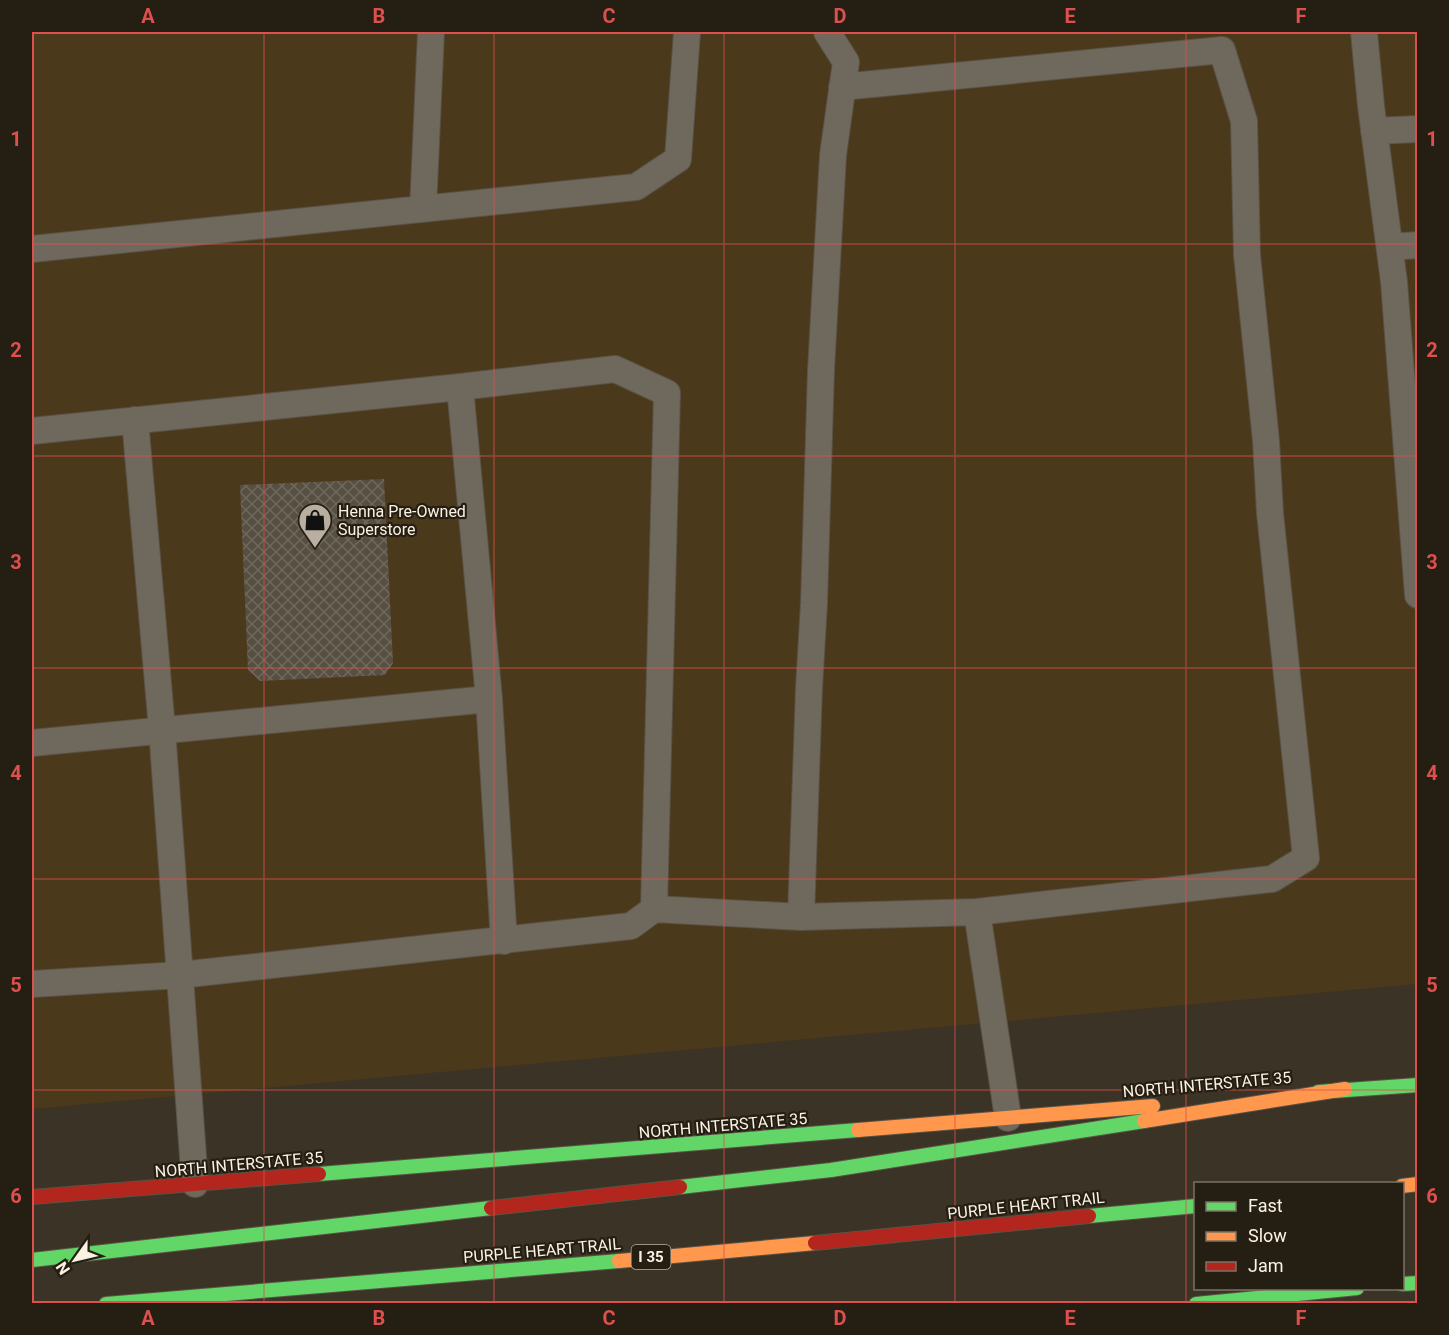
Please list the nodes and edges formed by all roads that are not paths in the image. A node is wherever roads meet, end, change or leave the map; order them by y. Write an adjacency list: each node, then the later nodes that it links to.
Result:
1 (431, 32): 8 (lane)
2 (687, 32): 8 (lane)
3 (827, 32): 5 (lane)
4 (1364, 32): 7 (lane)
5 (842, 87): 20 (lane); 21 (lane)
6 (1418, 129): 7 (lane)
7 (1374, 131): 10 (lane)
8 (423, 209): 11 (lane)
9 (1418, 245): 10 (lane)
10 (1390, 247): 15 (lane)
11 (32, 249)
12 (460, 387): 13 (lane); 16 (lane); 19 (lane)
13 (135, 420): 14 (lane); 17 (lane)
14 (32, 431)
15 (1418, 595)
16 (489, 699): 17 (lane); 22 (lane)
17 (162, 729): 18 (lane); 23 (lane)
18 (32, 743)
19 (654, 909): 21 (lane); 22 (lane)
20 (977, 912): 21 (lane); 27 (lane)
21 (801, 917)
22 (504, 941): 23 (lane)
23 (180, 975): 24 (lane); 28 (lane)
24 (32, 984)
25 (1418, 1085): 26 (main road, NORTH INTERSTATE 35)
26 (1346, 1089): 27 (main road, NORTH INTERSTATE 35); 31 (main road)
27 (1008, 1118): 28 (main road, NORTH INTERSTATE 35)
28 (195, 1184): 29 (main road, NORTH INTERSTATE 35)
29 (32, 1197)
30 (1194, 1206): 33 (main road, PURPLE HEART TRAIL / I 35)
31 (32, 1260)
32 (1337, 1290): 34 (main road)
33 (106, 1304)
34 (1196, 1304)

